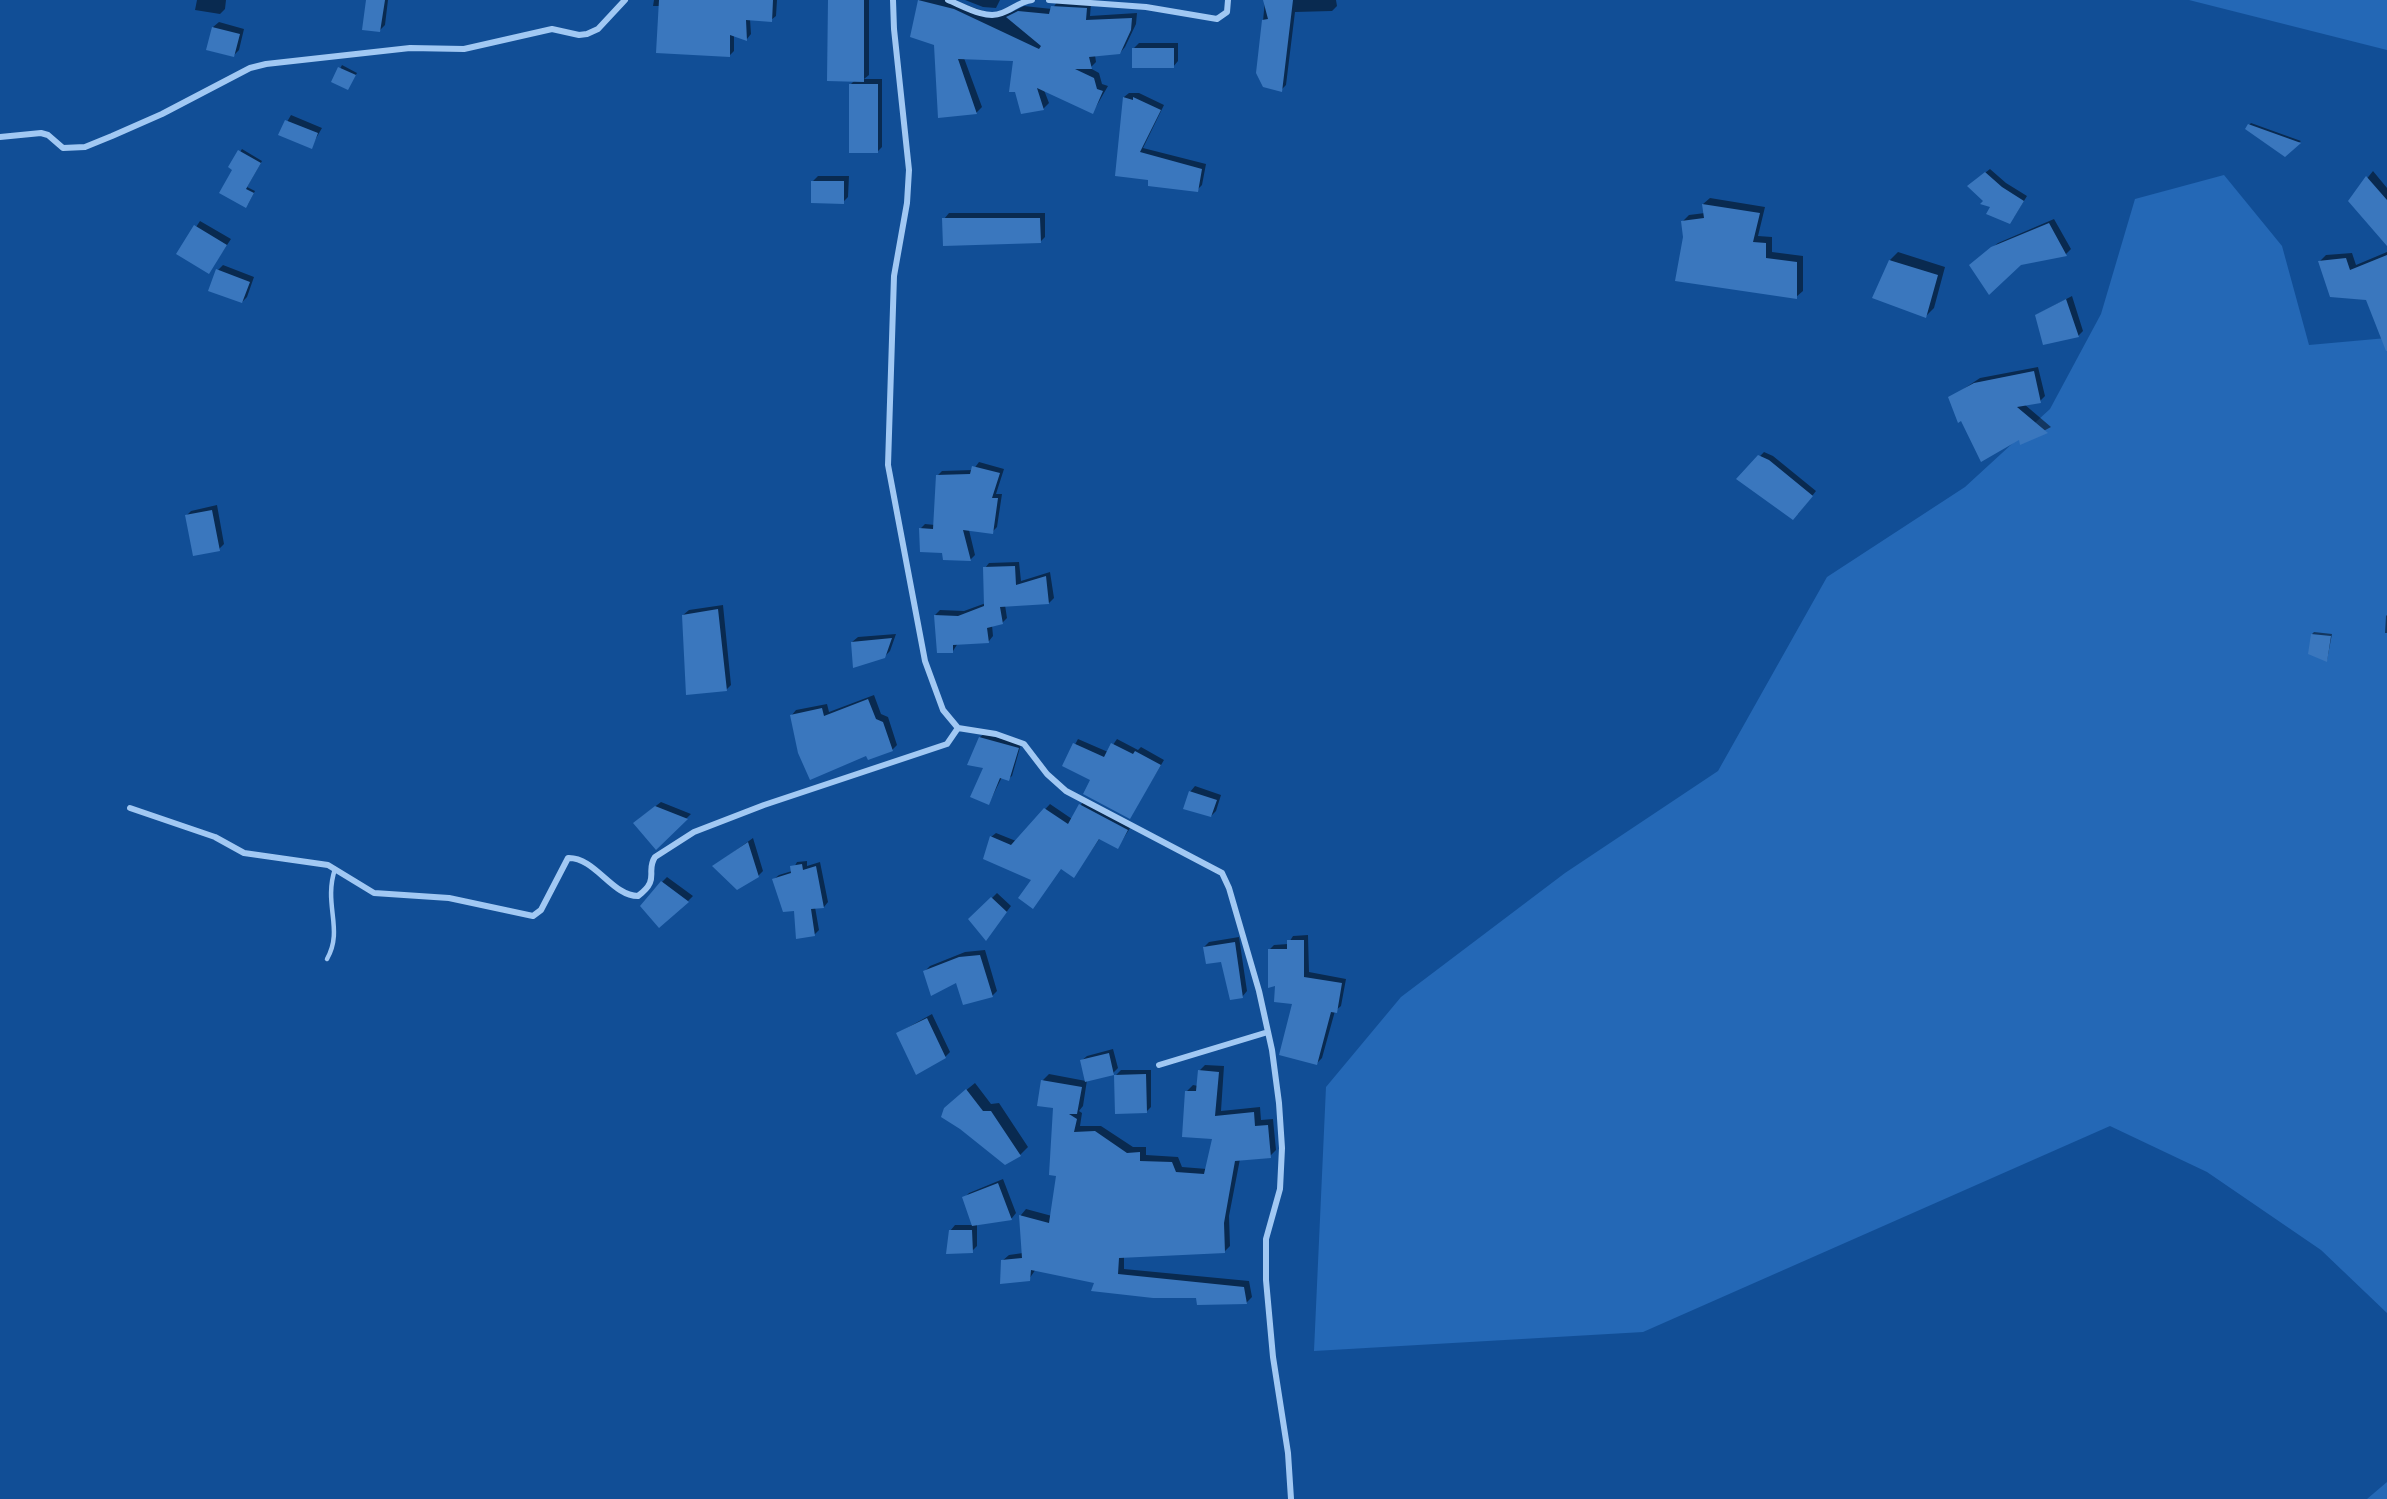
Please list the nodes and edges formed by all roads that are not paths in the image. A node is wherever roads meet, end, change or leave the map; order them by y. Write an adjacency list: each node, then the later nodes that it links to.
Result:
1 (625, 0): 7 (street)
2 (893, 0): 8 (street)
3 (948, 0): 4 (street)
4 (1032, 0)
5 (1049, 0): 6 (street)
6 (1228, 0)
7 (0, 137)
8 (958, 728): 10 (street); 12 (street)
9 (130, 808): 10 (street)
10 (335, 868): 11 (lane)
11 (327, 959)
12 (1268, 1032): 13 (street); 14 (street)
13 (1159, 1065)
14 (1291, 1499)

